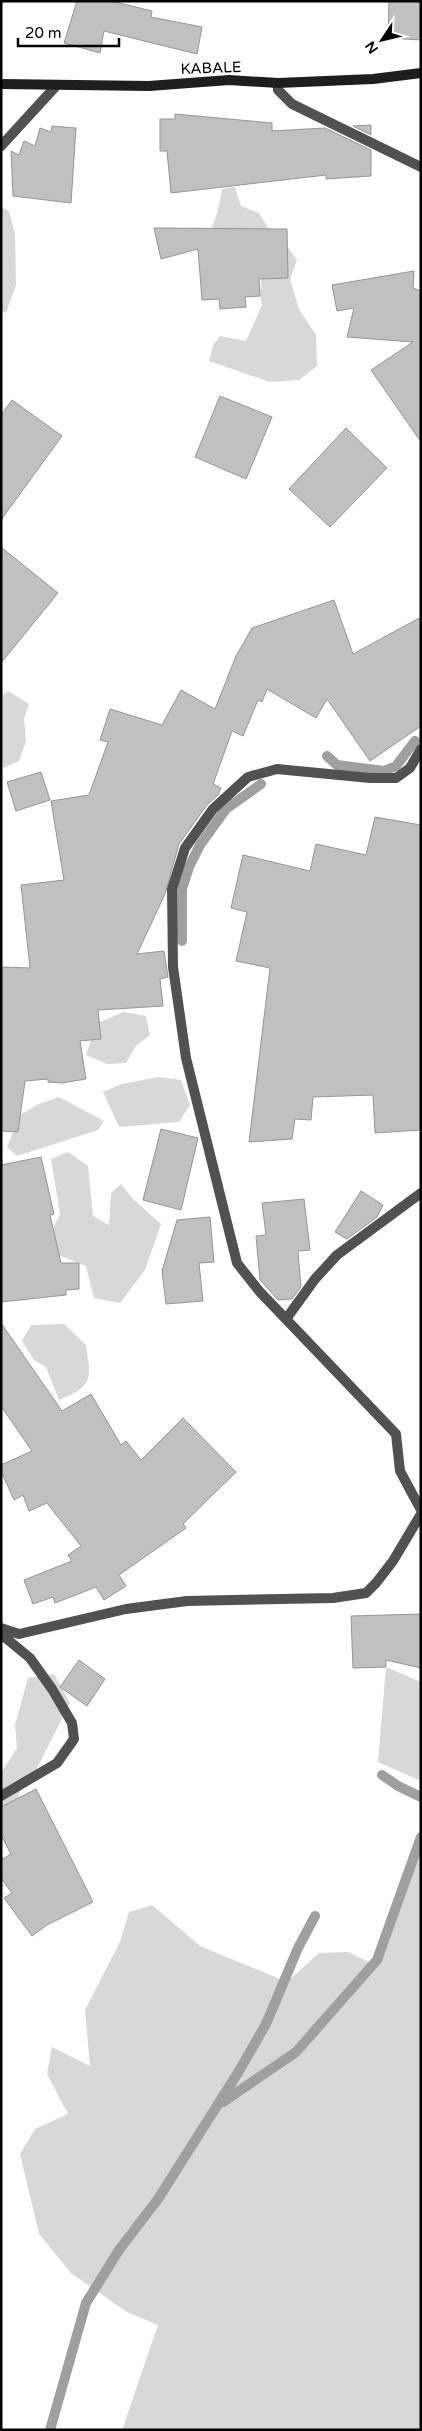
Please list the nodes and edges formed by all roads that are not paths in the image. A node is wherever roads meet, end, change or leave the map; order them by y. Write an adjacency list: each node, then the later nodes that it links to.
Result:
1 (421, 73): 2 (street, KABALE)
2 (278, 83): 4 (street, KABALE); 6 (street)
3 (1, 84): 4 (street, KABALE)
4 (56, 86): 5 (street)
5 (1, 146)
6 (421, 167)
7 (421, 748): 9 (street)
8 (421, 1193): 9 (street)
9 (286, 1319): 10 (street)
10 (421, 1510)
11 (421, 1514): 12 (street)
12 (1, 1628)
13 (1, 1634): 14 (street)
14 (1, 1796)

